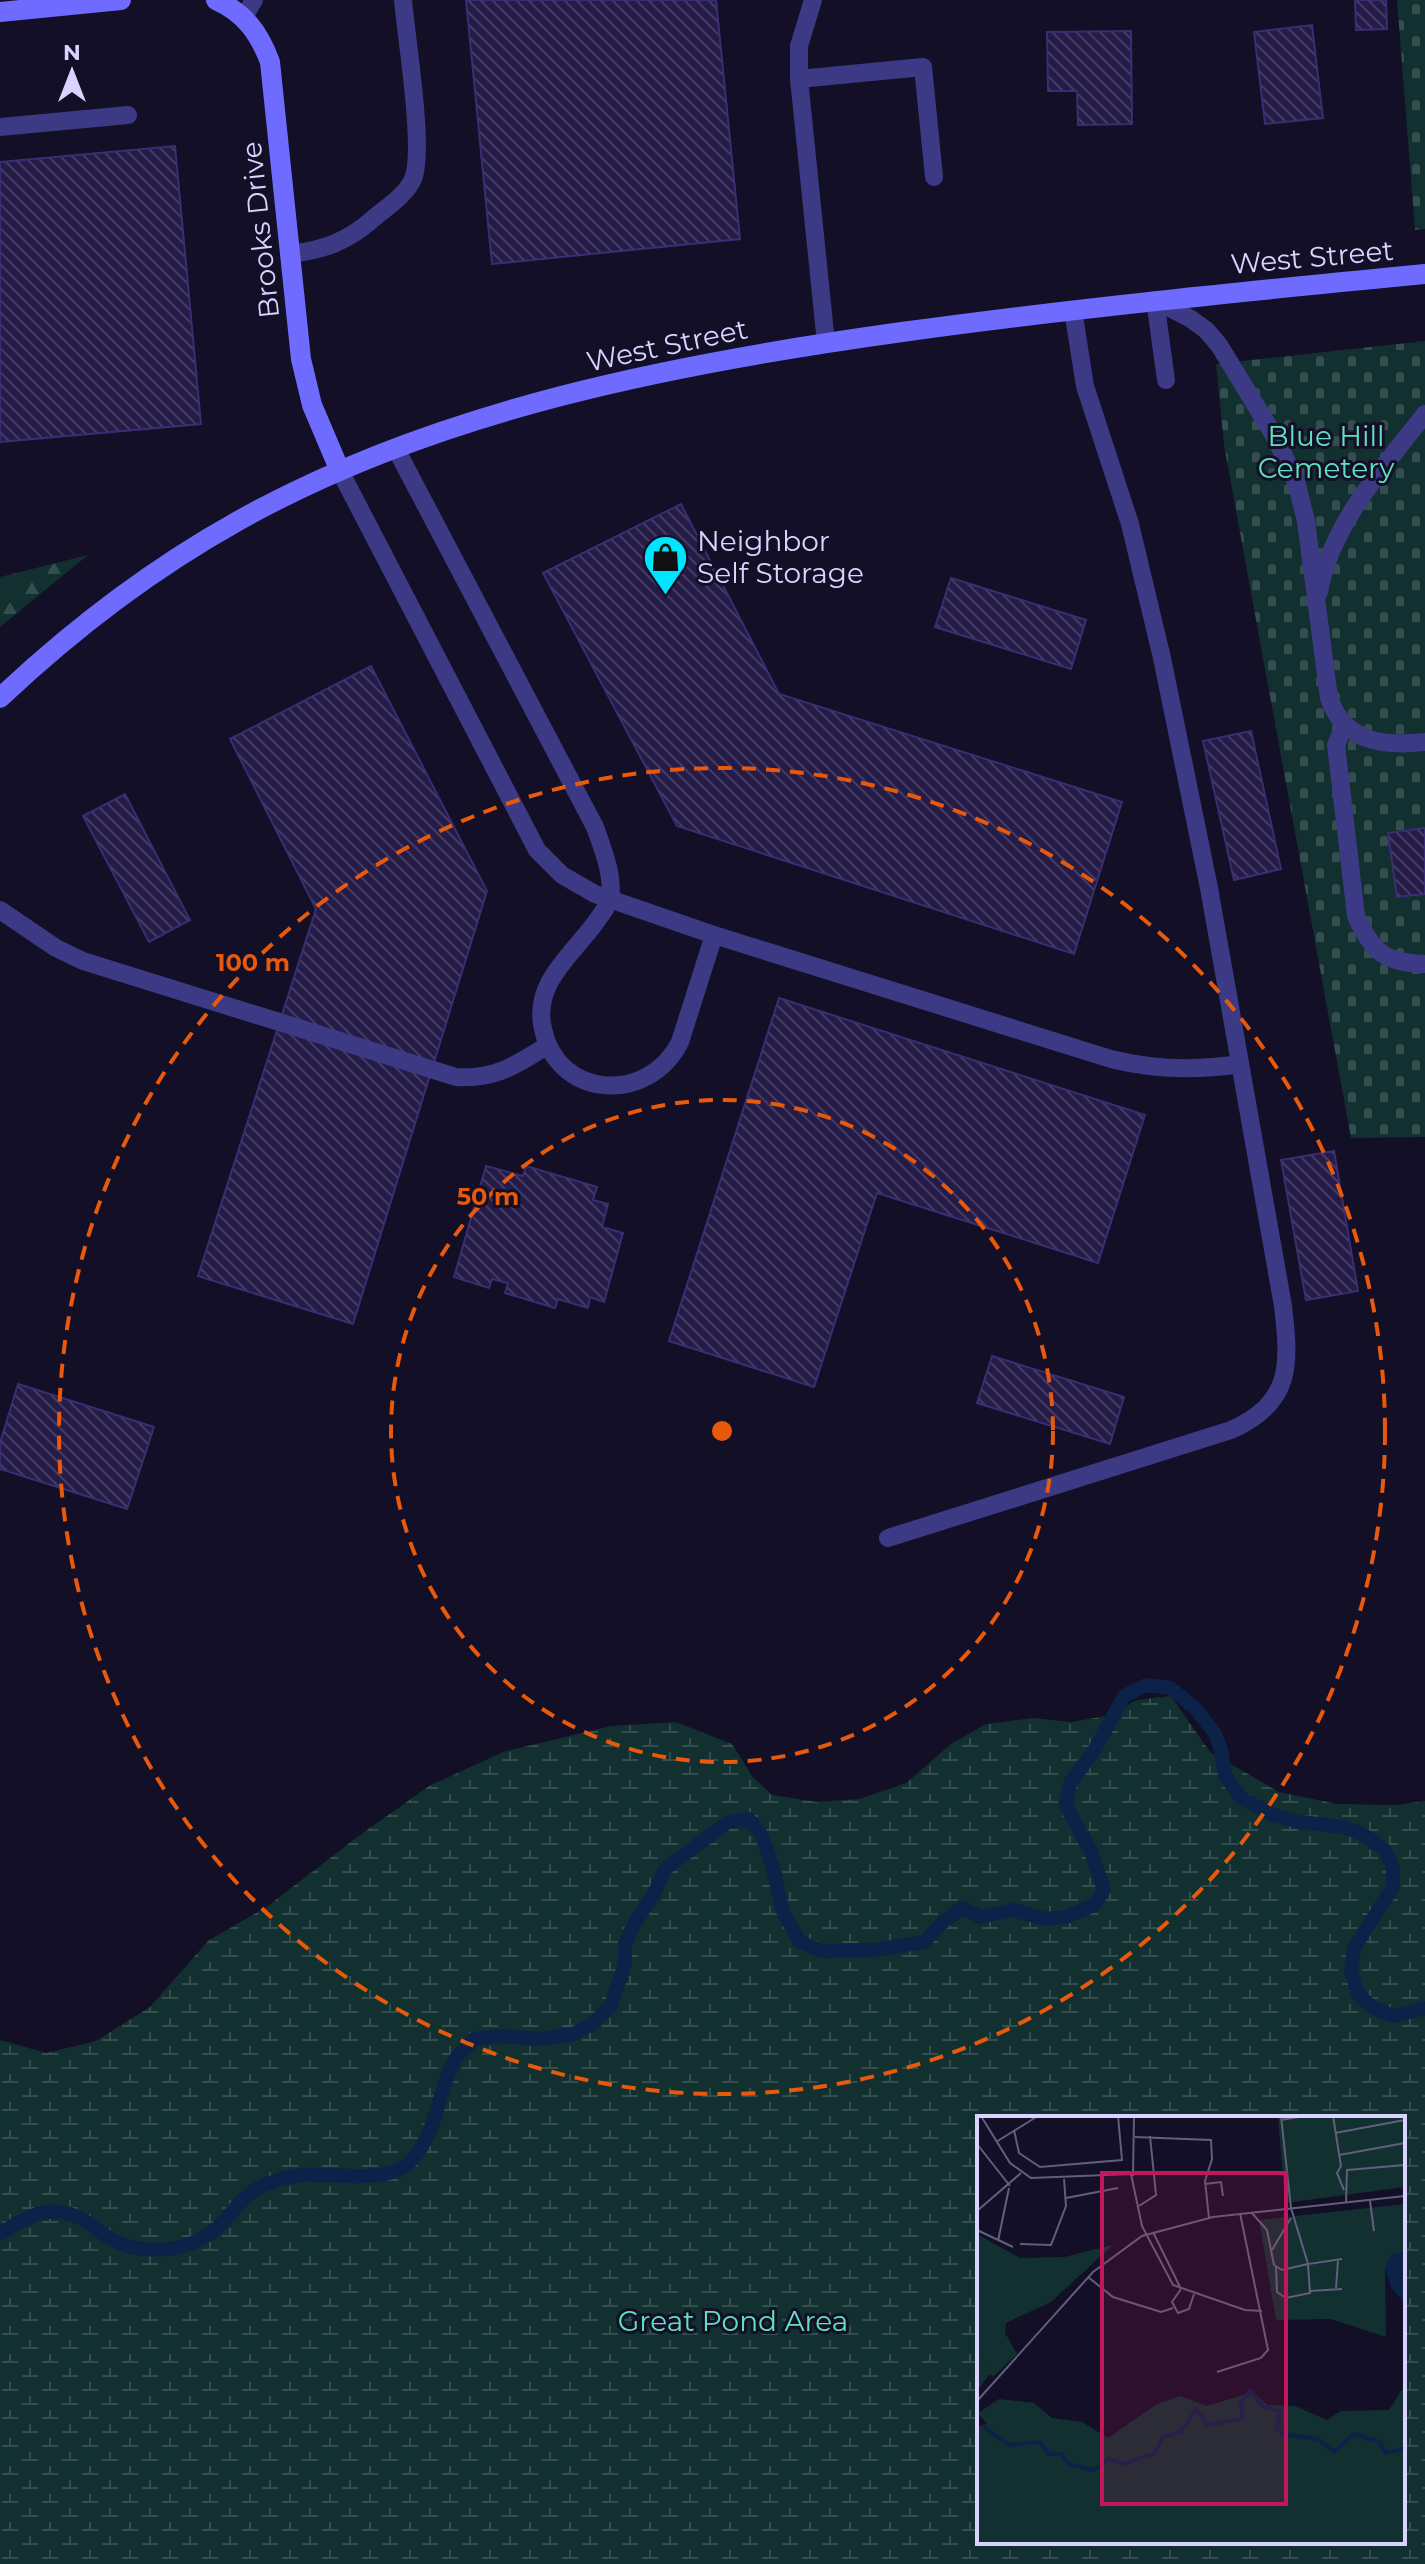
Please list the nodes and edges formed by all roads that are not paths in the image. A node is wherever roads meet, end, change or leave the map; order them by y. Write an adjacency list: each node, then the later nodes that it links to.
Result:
1 (121, 0): 6 (main road)
2 (216, 0): 5 (main road, Brooks Drive)
3 (403, 0): 11 (lane)
4 (813, 0): 7 (lane)
5 (249, 8): 11 (main road, Brooks Drive)
6 (0, 12)
7 (799, 79): 10 (lane); 15 (lane)
8 (128, 115): 9 (lane)
9 (0, 127)
10 (934, 177)
11 (290, 254): 19 (main road, Brooks Drive)
12 (1425, 274): 13 (main road, West Street)
13 (1155, 300): 14 (main road, West Street); 16 (lane); 20 (lane)
14 (1073, 310): 15 (main road, West Street); 29 (lane)
15 (826, 343): 18 (main road, West Street)
16 (1166, 380)
17 (1425, 414): 20 (lane)
18 (396, 449): 19 (main road, West Street); 24 (lane)
19 (340, 471): 21 (main road, West Street); 24 (lane)
20 (1318, 609): 22 (lane)
21 (0, 698)
22 (1345, 724): 23 (lane); 27 (lane)
23 (1425, 742)
24 (610, 899): 26 (lane); 28 (lane)
25 (0, 910): 28 (lane)
26 (714, 935): 28 (lane); 29 (lane)
27 (1425, 964)
28 (548, 1045)
29 (1239, 1064): 30 (lane)
30 (888, 1538)

